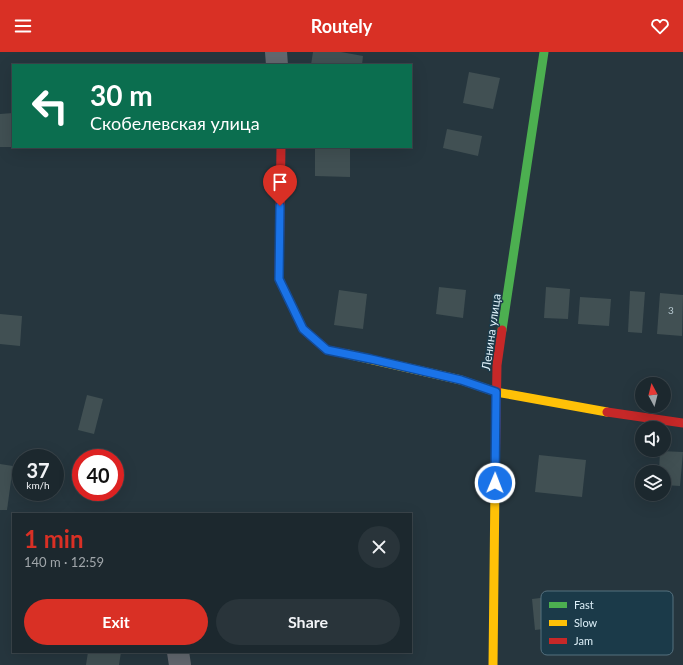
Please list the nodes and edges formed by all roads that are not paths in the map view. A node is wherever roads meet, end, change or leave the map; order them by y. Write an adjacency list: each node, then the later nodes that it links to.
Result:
1 (276, 52): 3 (street)
2 (544, 52): 5 (street, Ленина улица)
3 (277, 64)
4 (281, 148): 5 (street)
5 (496, 392): 6 (street); 9 (street, Ленина улица)
6 (683, 423)
7 (178, 653): 8 (street)
8 (180, 665)
9 (493, 665)

